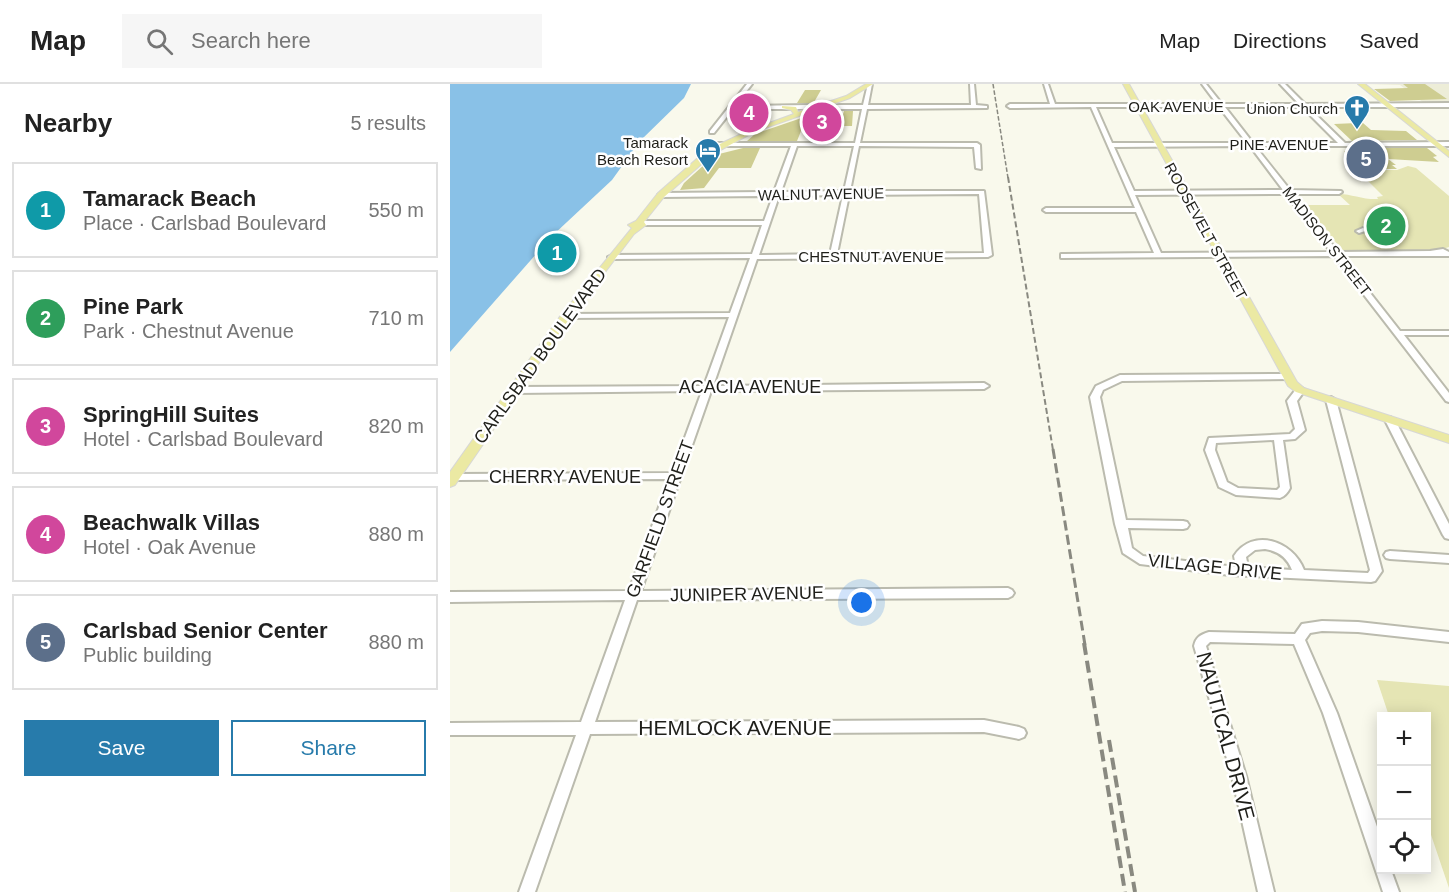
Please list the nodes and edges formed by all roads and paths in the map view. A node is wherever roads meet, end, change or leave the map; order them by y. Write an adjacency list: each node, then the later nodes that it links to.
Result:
1 (750, 84): 25 (street)
2 (861, 84): 10 (main road, CARLSBAD BOULEVARD)
3 (870, 84): 21 (main road, CARLSBAD BOULEVARD); 22 (street)
4 (972, 84): 23 (street)
5 (1046, 84): 15 (street)
6 (1126, 84): 17 (main road, ROOSEVELT STREET)
7 (1204, 84): 18 (street, MADISON STREET)
8 (1282, 84): 11 (street)
9 (1361, 84): 12 (main road)
10 (833, 99): 20 (main road, CARLSBAD BOULEVARD); 21 (main road)
11 (1305, 105): 12 (street, OAK AVENUE); 18 (street, OAK AVENUE); 29 (street)
12 (1387, 105): 13 (street, OAK AVENUE); 30 (main road)
13 (1449, 105)
14 (1010, 106): 15 (street, OAK AVENUE)
15 (1053, 106): 16 (street, OAK AVENUE)
16 (1093, 106): 17 (street, OAK AVENUE); 33 (street)
17 (1136, 106): 18 (street, OAK AVENUE); 34 (main road, ROOSEVELT STREET)
18 (1221, 106): 28 (street, MADISON STREET)
19 (784, 107): 20 (street); 25 (street); 26 (main road)
20 (809, 107): 26 (main road, CARLSBAD BOULEVARD)
21 (820, 107): 22 (street); 26 (main road, CARLSBAD BOULEVARD)
22 (863, 107): 23 (street); 36 (street)
23 (975, 107): 24 (street)
24 (985, 107)
25 (733, 108): 27 (street)
26 (796, 114): 32 (main road, CARLSBAD BOULEVARD)
27 (712, 132)
28 (1252, 144): 29 (street, PINE AVENUE); 34 (street, PINE AVENUE); 40 (street, MADISON STREET)
29 (1343, 144): 30 (street, PINE AVENUE)
30 (1435, 144): 31 (street, PINE AVENUE); 37 (main road)
31 (1449, 144)
32 (717, 145): 35 (street); 45 (main road, CARLSBAD BOULEVARD)
33 (1109, 145): 34 (street, PINE AVENUE); 42 (street)
34 (1158, 145): 39 (main road, ROOSEVELT STREET)
35 (794, 146): 36 (street); 43 (street, GARFIELD STREET)
36 (855, 146): 38 (street); 44 (street)
37 (1449, 155)
38 (979, 168)
39 (1185, 192): 40 (street); 42 (street); 53 (main road, ROOSEVELT STREET)
40 (1288, 192): 41 (street); 51 (street, MADISON STREET)
41 (1339, 192)
42 (1130, 193): 47 (street)
43 (776, 194): 44 (street, WALNUT AVENUE); 45 (street, WALNUT AVENUE); 49 (street, GARFIELD STREET)
44 (846, 194): 54 (street, WALNUT AVENUE); 56 (street)
45 (661, 195): 48 (main road, CARLSBAD BOULEVARD)
46 (1046, 210): 47 (street)
47 (1137, 210): 52 (street)
48 (639, 223): 49 (street); 58 (main road, CARLSBAD BOULEVARD)
49 (766, 223): 55 (street, GARFIELD STREET)
50 (1447, 252): 51 (street)
51 (1336, 253): 53 (street); 61 (street, MADISON STREET)
52 (1158, 254): 53 (street); 57 (street)
53 (1219, 254): 63 (main road, ROOSEVELT STREET)
54 (988, 255): 56 (street, CHESTNUT AVENUE)
55 (754, 256): 56 (street, CHESTNUT AVENUE); 58 (street, CHESTNUT AVENUE); 59 (street, GARFIELD STREET)
56 (833, 256)
57 (1064, 256)
58 (612, 257): 60 (main road, CARLSBAD BOULEVARD)
59 (733, 315): 60 (street); 65 (street, GARFIELD STREET)
60 (566, 316): 66 (main road, CARLSBAD BOULEVARD)
61 (1399, 333): 62 (street); 68 (street, MADISON STREET)
62 (1449, 333)
63 (1288, 377): 67 (main road, ROOSEVELT STREET); 75 (street, VILLAGE DRIVE)
64 (984, 386): 65 (street, ACACIA AVENUE)
65 (707, 388): 66 (street, ACACIA AVENUE); 73 (street, GARFIELD STREET)
66 (516, 390): 74 (main road, CARLSBAD BOULEVARD)
67 (1300, 390): 69 (main road); 71 (street)
68 (1449, 399)
69 (1331, 400): 70 (main road); 81 (street, VILLAGE DRIVE)
70 (1390, 420): 72 (main road); 77 (street)
71 (1278, 437): 71 (street)
72 (1449, 440)
73 (676, 476): 74 (street, CHERRY AVENUE); 83 (street, GARFIELD STREET)
74 (452, 480)
75 (1121, 524): 76 (street); 80 (street, VILLAGE DRIVE)
76 (1183, 525)
77 (1449, 535)
78 (1390, 555): 79 (street)
79 (1449, 559)
80 (1243, 571): 81 (street, VILLAGE DRIVE); 81 (street)
81 (1300, 575)
82 (1008, 593): 83 (street, JUNIPER AVENUE)
83 (633, 596): 84 (street, JUNIPER AVENUE); 87 (street, GARFIELD STREET)
84 (450, 597)
85 (1449, 637): 86 (street)
86 (1298, 639): 90 (street); 93 (street, NAUTICAL DRIVE)
87 (585, 728): 88 (street, HEMLOCK AVENUE); 89 (street, HEMLOCK AVENUE); 92 (street, GARFIELD STREET)
88 (450, 729)
89 (1019, 733)
90 (1377, 853)
91 (1384, 874): 94 (street)
92 (527, 892)
93 (1266, 892)
94 (1390, 892)

